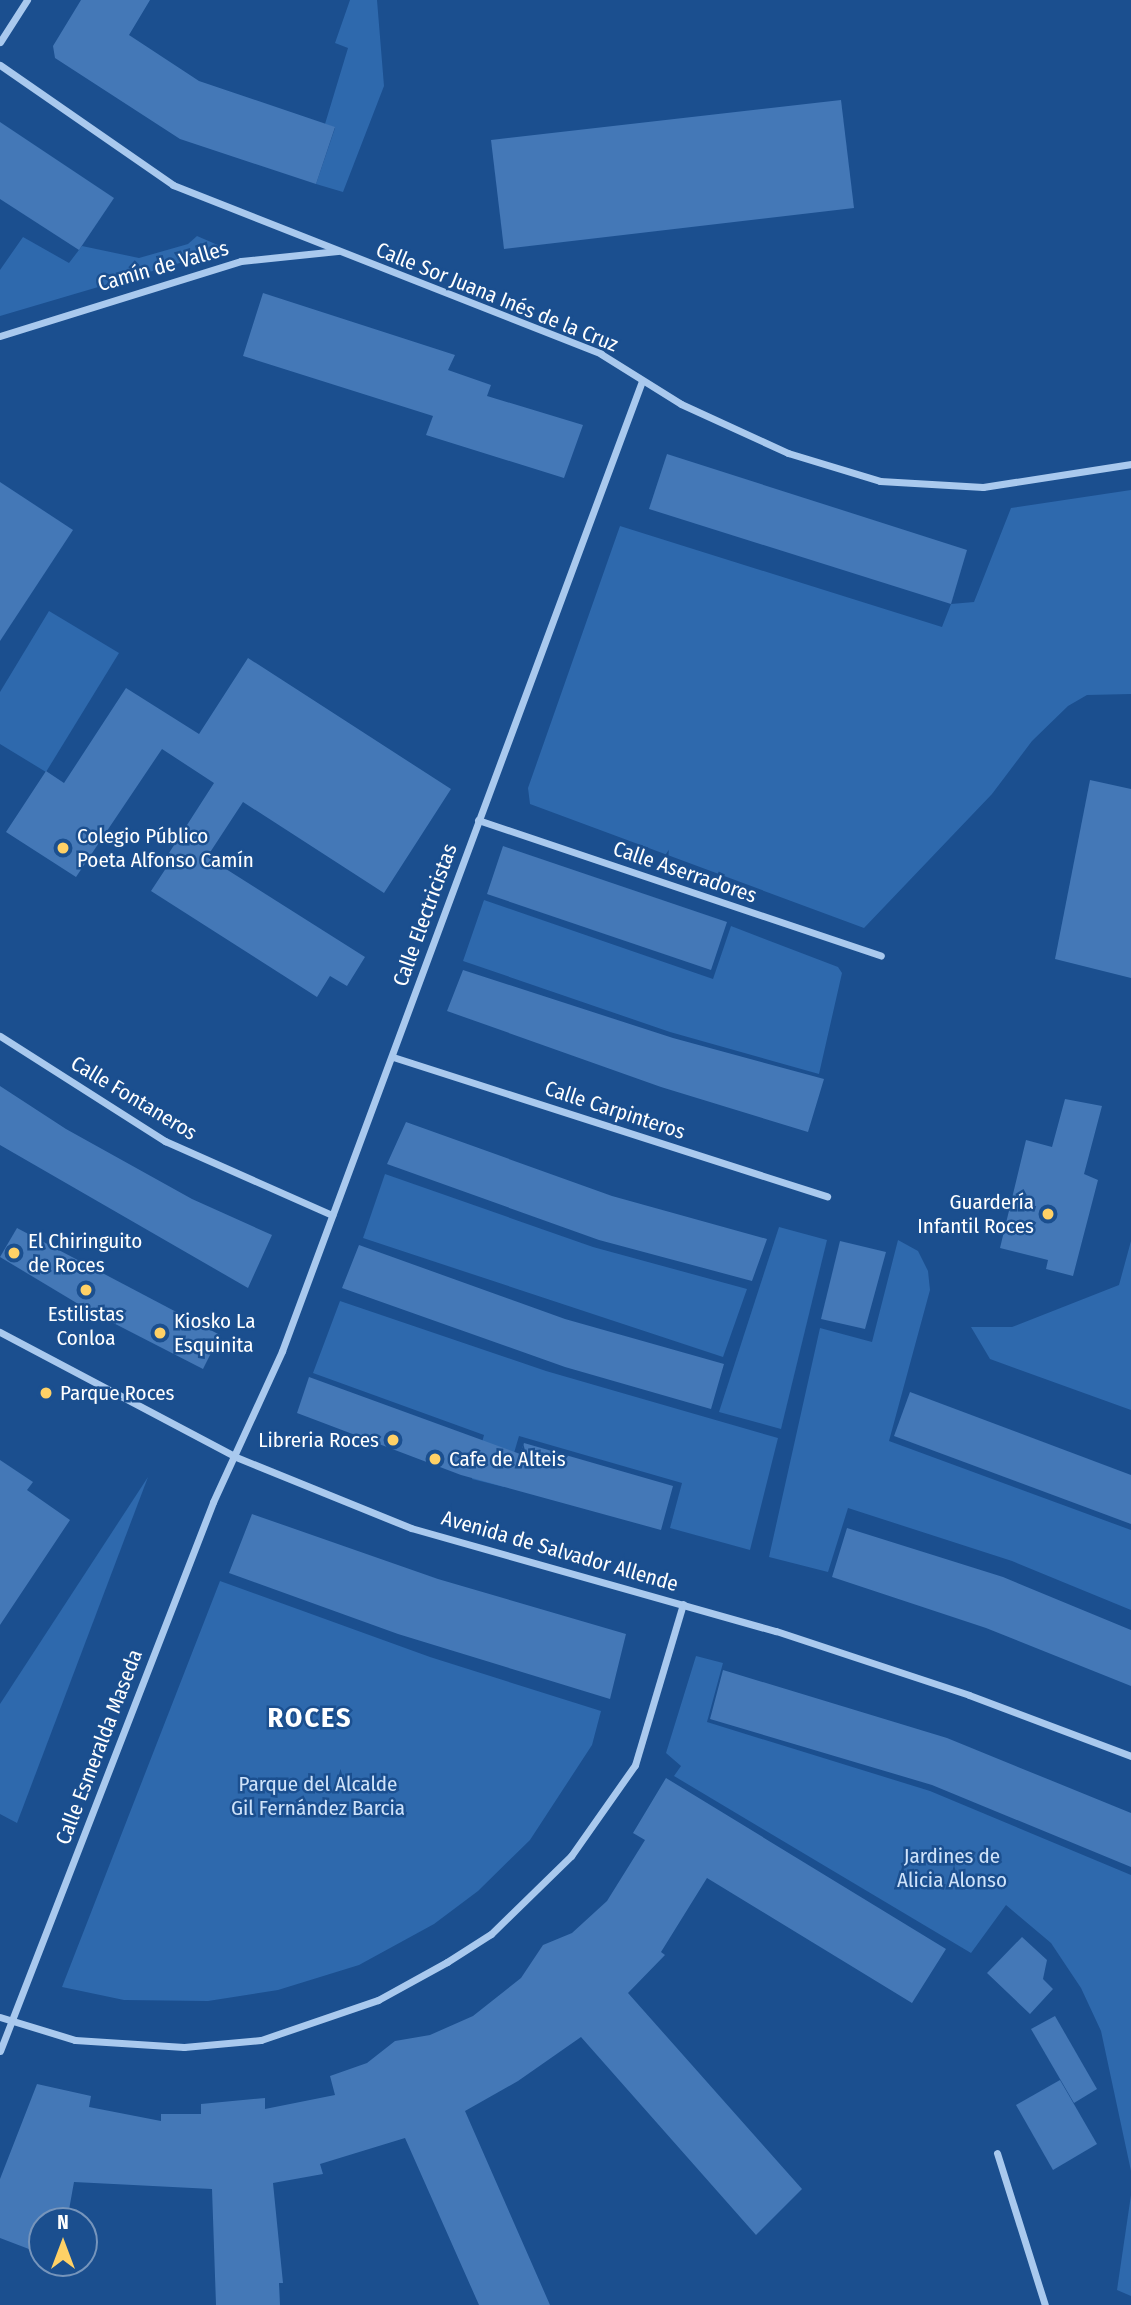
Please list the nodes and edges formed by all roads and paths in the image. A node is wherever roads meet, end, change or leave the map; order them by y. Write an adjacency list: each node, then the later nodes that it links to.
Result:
1 (27, 0): 2 (street)
2 (0, 42)
3 (0, 65): 4 (street, Calle Sor Juana Inés de la Cruz)
4 (340, 251): 5 (street, Camín de Valles); 6 (street, Calle Sor Juana Inés de la Cruz)
5 (0, 336)
6 (642, 381): 7 (street, Calle Sor Juana Inés de la Cruz); 8 (street, Calle Electricistas)
7 (1131, 464)
8 (478, 820): 9 (street, Calle Aserradores); 11 (street, Calle Electricistas)
9 (881, 956)
10 (0, 1036): 13 (street, Calle Fontaneros)
11 (393, 1057): 12 (street, Calle Carpinteros); 13 (street, Calle Electricistas)
12 (827, 1196)
13 (332, 1215): 15 (street, Calle Electricistas)
14 (0, 1332): 15 (street, Avenida de Salvador Allende)
15 (236, 1457): 16 (street, Avenida de Salvador Allende); 19 (street, Calle Esmeralda Maseda)
16 (683, 1604): 17 (street, Avenida de Salvador Allende); 19 (street)
17 (1131, 1756)
18 (0, 2017): 19 (street)
19 (11, 2023): 20 (street, Calle Esmeralda Maseda)
20 (0, 2051)
21 (997, 2153): 22 (street)
22 (1045, 2305)

